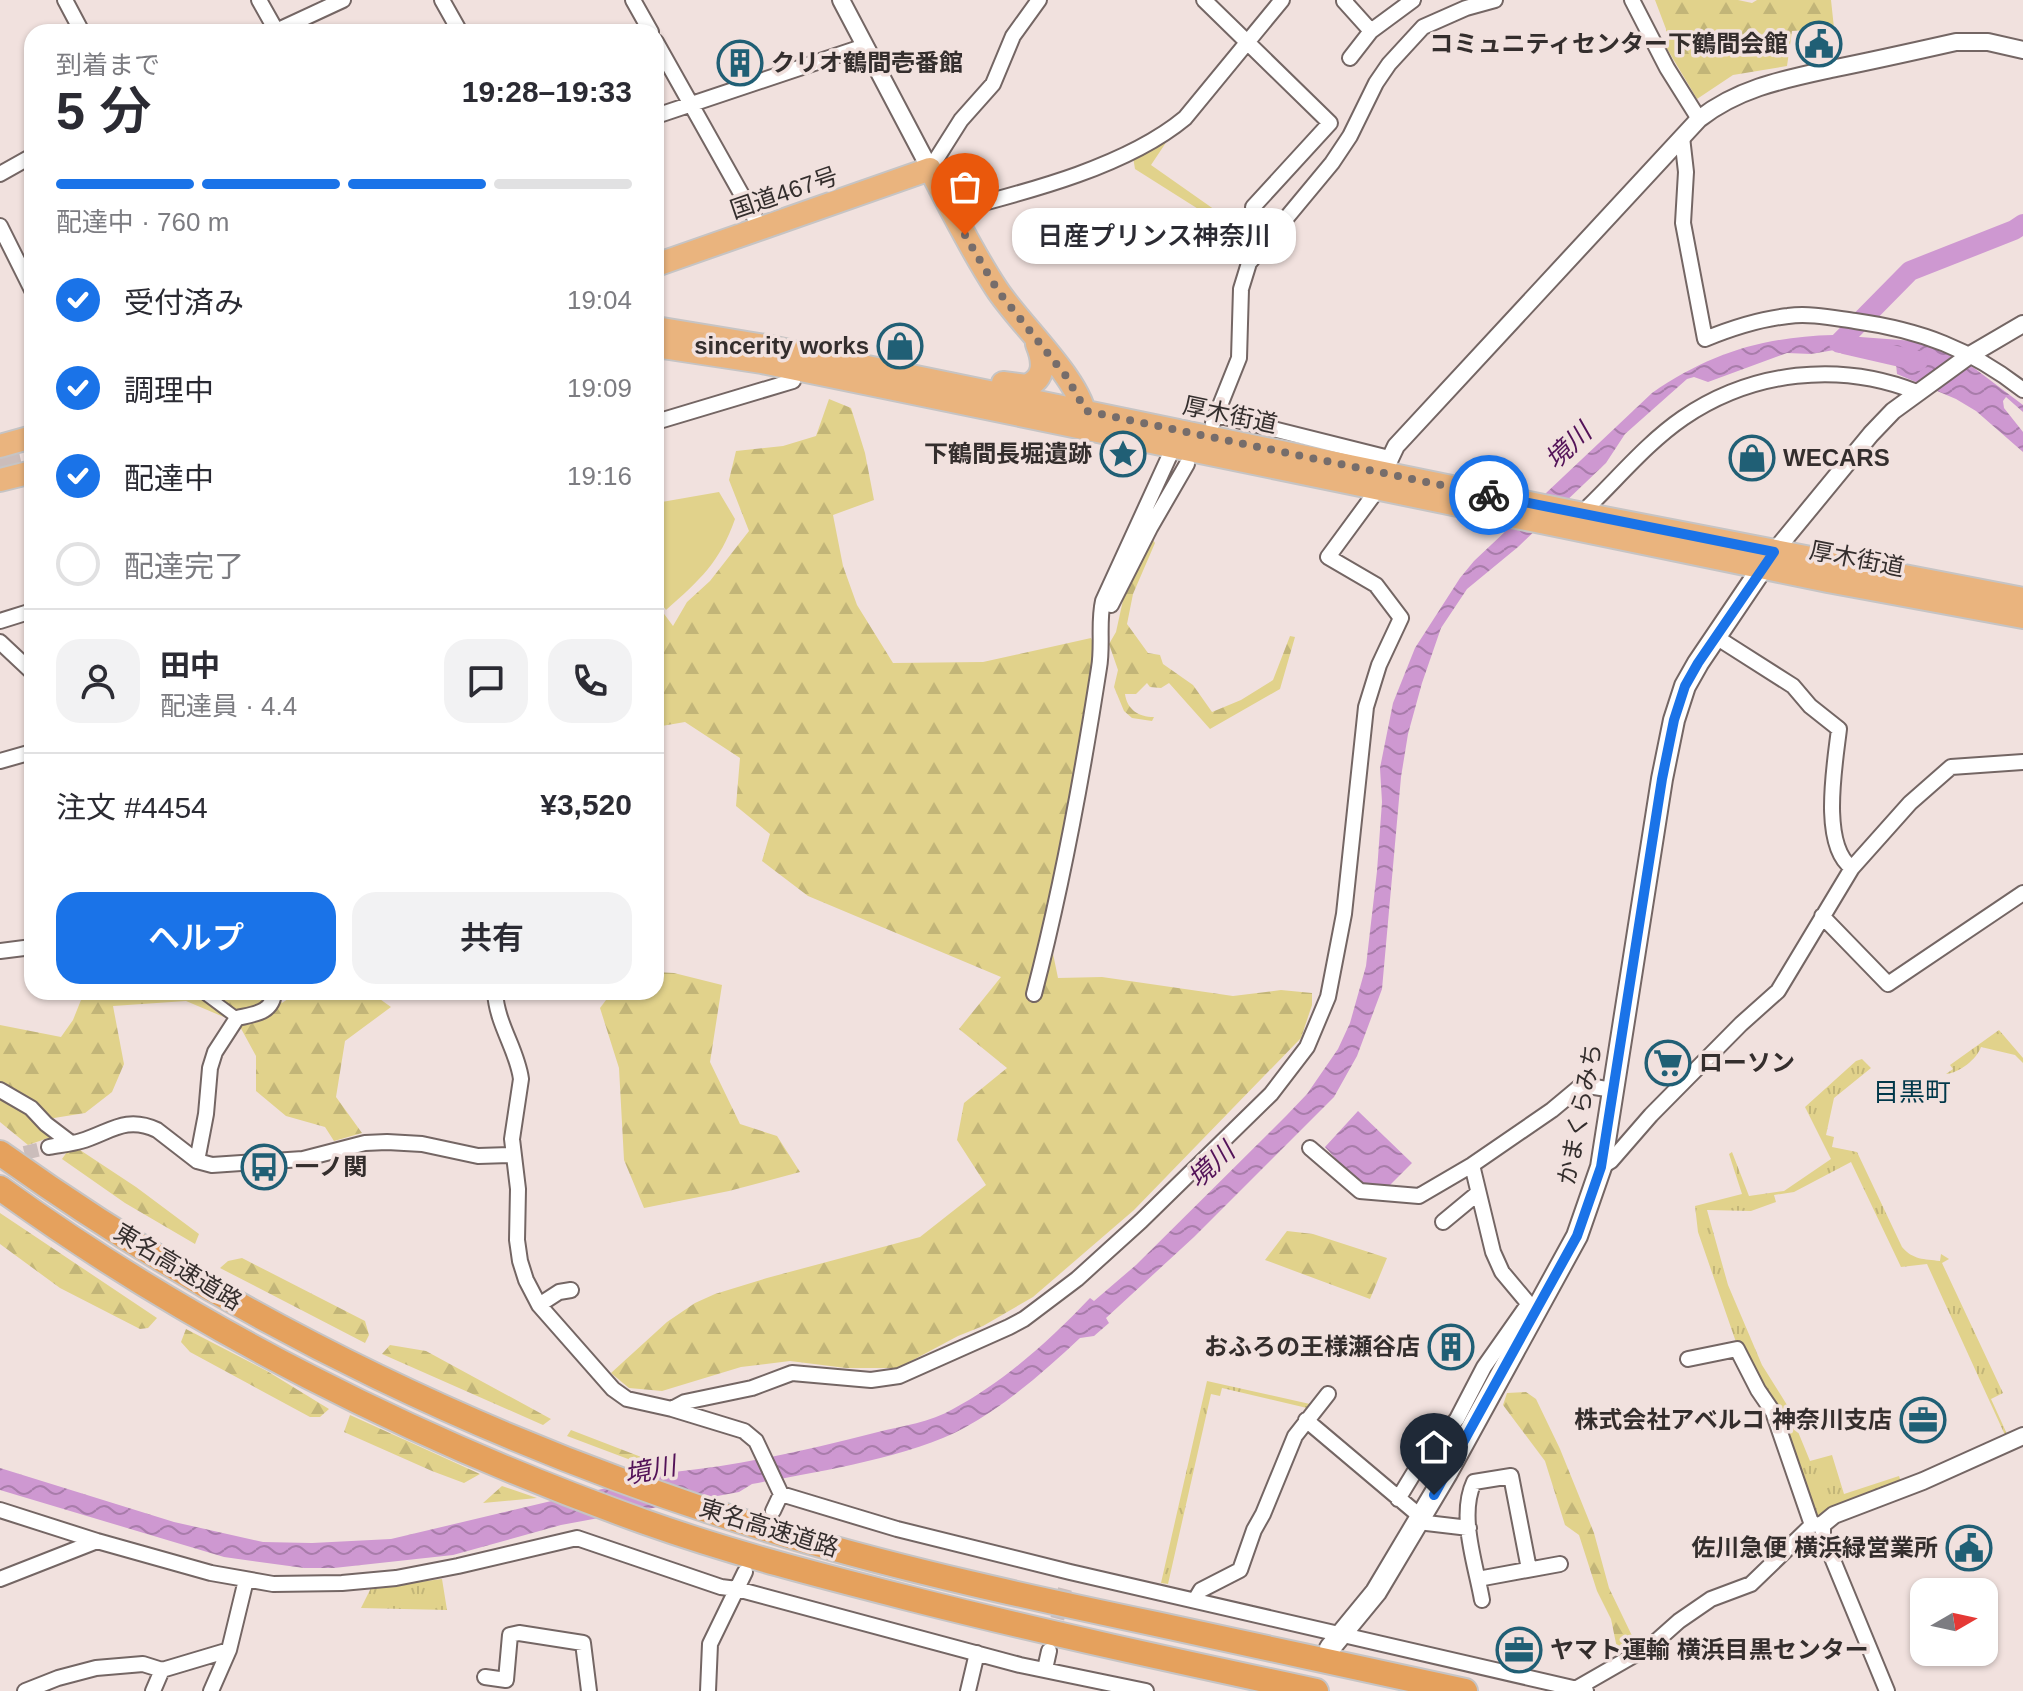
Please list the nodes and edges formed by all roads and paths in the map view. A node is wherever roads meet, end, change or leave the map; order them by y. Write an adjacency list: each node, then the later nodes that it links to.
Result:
1 (65, 0): 14 (street)
2 (259, 0): 15 (street)
3 (343, 0): 16 (street)
4 (442, 0): 17 (street)
5 (633, 0): 18 (street)
6 (841, 0): 21 (street)
7 (1039, 0): 30 (street)
8 (1204, 0): 20 (street)
9 (1282, 0): 20 (street)
10 (1346, 0): 19 (street)
11 (1413, 0): 19 (street)
12 (1495, 0): 54 (street)
13 (1632, 0): 27 (street)
14 (78, 24)
15 (271, 24)
16 (292, 24)
17 (456, 24)
18 (646, 24)
19 (1371, 31): 24 (street)
20 (1246, 42): 32 (street); 33 (street)
21 (865, 46): 25 (street); 30 (street)
22 (2023, 50): 27 (street)
23 (664, 56): 25 (street)
24 (1350, 58)
25 (691, 104): 26 (street); 35 (street)
26 (664, 113)
27 (1699, 119): 28 (street)
28 (1682, 137): 42 (street); 54 (street)
29 (24, 160): 31 (street)
30 (930, 169): 33 (highway); 35 (highway, 国道467号)
31 (0, 174)
32 (1253, 207)
33 (953, 211): 40 (highway)
34 (0, 226): 37 (street)
35 (761, 229): 36 (highway, 国道467号)
36 (664, 262)
37 (24, 274)
38 (664, 320): 45 (highway)
39 (2023, 324): 42 (street)
40 (1035, 340): 45 (highway); 50 (highway)
41 (664, 347): 48 (highway)
42 (1969, 356): 46 (street); 47 (street)
43 (664, 360): 44 (highway)
44 (793, 381): 48 (highway); 49 (street)
45 (1000, 388): 50 (highway)
46 (2023, 390)
47 (1919, 391): 57 (street); 58 (street)
48 (1040, 419): 50 (highway)
49 (664, 420)
50 (1086, 420): 53 (highway, 厚木街道); 54 (highway, 厚木街道)
51 (24, 439): 52 (highway)
52 (0, 446)
53 (1180, 455): 54 (highway, 厚木街道); 67 (street); 67 (street)
54 (1383, 473): 57 (highway, 厚木街道); 102 (street)
55 (24, 474): 56 (highway)
56 (0, 480)
57 (1574, 515): 58 (highway, 厚木街道)
58 (1768, 560): 59 (highway, 厚木街道); 68 (main road, かまくらみち)
59 (1830, 572): 60 (highway); 61 (highway, 厚木街道); 66 (highway)
60 (2023, 586)
61 (1953, 595): 62 (highway, 厚木街道); 64 (highway, 厚木街道)
62 (2023, 599)
63 (24, 614): 65 (street)
64 (2023, 617)
65 (0, 621)
66 (2023, 629)
67 (1101, 635): 79 (street)
68 (1716, 637): 74 (street); 85 (main road, かまくらみち)
69 (0, 642): 70 (street)
70 (24, 664)
71 (24, 754): 72 (street)
72 (0, 761)
73 (2023, 762): 74 (street)
74 (1852, 868): 76 (street)
75 (2023, 893): 76 (street)
76 (1822, 916): 93 (street)
77 (24, 948): 78 (street)
78 (0, 951)
79 (1034, 994)
80 (213, 1000): 83 (street)
81 (272, 1000): 83 (street)
82 (496, 1000): 90 (street)
83 (237, 1018): 91 (street)
84 (0, 1090): 86 (street)
85 (1613, 1090): 92 (street); 93 (main road, かまくらみち)
86 (71, 1143): 87 (street); 91 (street)
87 (49, 1147)
88 (1310, 1148): 92 (street)
89 (0, 1153): 138 (highway, 東名高速道路)
90 (513, 1155): 91 (street); 98 (street)
91 (197, 1161)
92 (1472, 1165): 95 (street)
93 (1601, 1167): 99 (main road, かまくらみち)
94 (0, 1188): 137 (highway, 東名高速道路)
95 (1478, 1193): 96 (street); 99 (street)
96 (1443, 1222)
97 (571, 1290): 98 (street)
98 (539, 1305): 102 (street)
99 (1532, 1308): 106 (street); 109 (main road, かまくらみち)
100 (1688, 1359): 110 (street)
101 (1328, 1394): 103 (street)
102 (672, 1409): 105 (street)
103 (1306, 1420): 106 (street); 120 (street)
104 (2023, 1436): 110 (street)
105 (781, 1494): 108 (street); 120 (street)
106 (1398, 1499): 109 (street)
107 (0, 1510): 112 (street)
108 (773, 1511)
109 (1419, 1519): 111 (street); 122 (main road, かまくらみち)
110 (1818, 1525): 129 (street); 139 (street)
111 (1469, 1528): 114 (street); 117 (street)
112 (97, 1541): 116 (street); 118 (street)
113 (1560, 1564): 114 (street)
114 (1529, 1569): 117 (street)
115 (745, 1572): 119 (street)
116 (0, 1579)
117 (1478, 1579): 121 (street)
118 (246, 1580): 119 (street); 123 (street)
119 (737, 1589): 125 (street); 134 (street)
120 (1195, 1600): 122 (street)
121 (1482, 1600)
122 (1335, 1642): 129 (street)
123 (229, 1650): 127 (street); 132 (street)
124 (1049, 1651): 126 (street)
125 (977, 1653): 126 (street); 135 (street)
126 (1045, 1669): 136 (street)
127 (162, 1670): 130 (street); 131 (street)
128 (485, 1677): 133 (street)
129 (1581, 1690)
130 (25, 1691)
131 (153, 1691)
132 (211, 1691)
133 (589, 1691)
134 (708, 1691)
135 (968, 1691)
136 (1146, 1691)
137 (1316, 1691)
138 (1465, 1691)
139 (1887, 1691)

